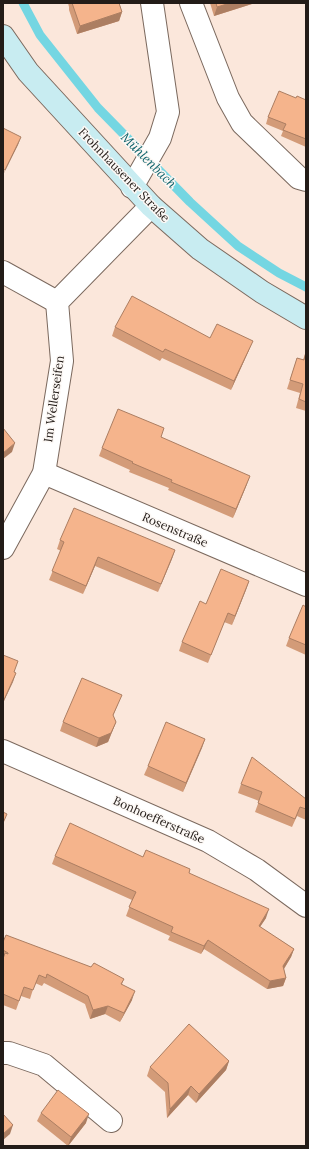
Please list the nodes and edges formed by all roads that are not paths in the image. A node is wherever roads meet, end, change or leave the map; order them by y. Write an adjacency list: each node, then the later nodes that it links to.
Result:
1 (152, 3): 5 (street)
2 (190, 3): 4 (street)
3 (3, 36): 5 (main road, Frohnhausener Straße)
4 (306, 180)
5 (132, 187): 6 (main road, Frohnhausener Straße)
6 (151, 206): 8 (street); 9 (main road, Frohnhausener Straße)
7 (3, 272): 8 (street)
8 (58, 302): 10 (street, Im Wellerseifen)
9 (306, 318)
10 (44, 473): 11 (street, Im Wellerseifen); 12 (street, Rosenstraße)
11 (3, 548)
12 (306, 585)
13 (3, 750): 14 (street, Bonhoefferstraße)
14 (306, 906)
15 (3, 1053): 16 (street)
16 (111, 1122)

